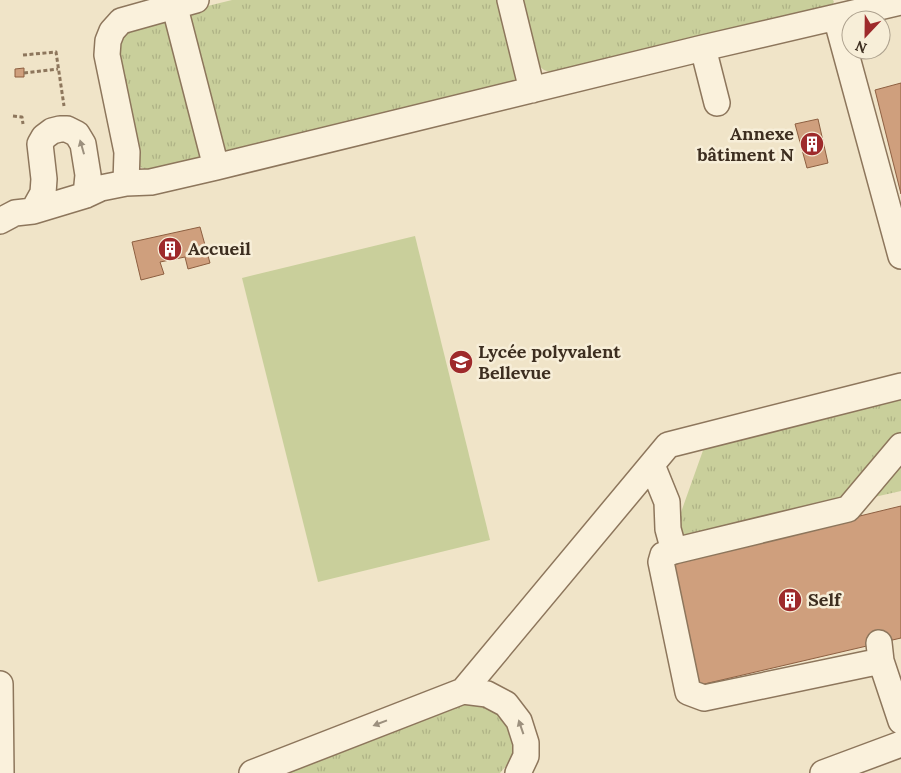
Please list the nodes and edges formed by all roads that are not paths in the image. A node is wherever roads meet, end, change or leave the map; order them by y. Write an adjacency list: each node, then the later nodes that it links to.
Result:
1 (510, 0): 7 (street)
2 (181, 2): 9 (street); 10 (street)
3 (901, 2): 4 (street)
4 (873, 4): 5 (street)
5 (836, 17): 6 (street); 14 (street)
6 (703, 48): 7 (street); 8 (street)
7 (532, 90): 9 (street)
8 (717, 103)
9 (216, 167): 10 (street)
10 (126, 183): 11 (street)
11 (86, 195): 12 (street); 12 (street, one-way to 12)
12 (33, 211): 13 (street)
13 (0, 221)
14 (901, 256)
15 (901, 386): 17 (street)
16 (901, 446): 18 (street)
17 (652, 465): 18 (street); 20 (street)
18 (674, 551): 21 (street)
19 (0, 684): 23 (street)
20 (463, 691): 24 (street, one-way to 24); 25 (street, one-way to 20)
21 (901, 721)
22 (901, 744): 26 (street)
23 (1, 773)
24 (252, 773)
25 (518, 773)
26 (823, 773)

